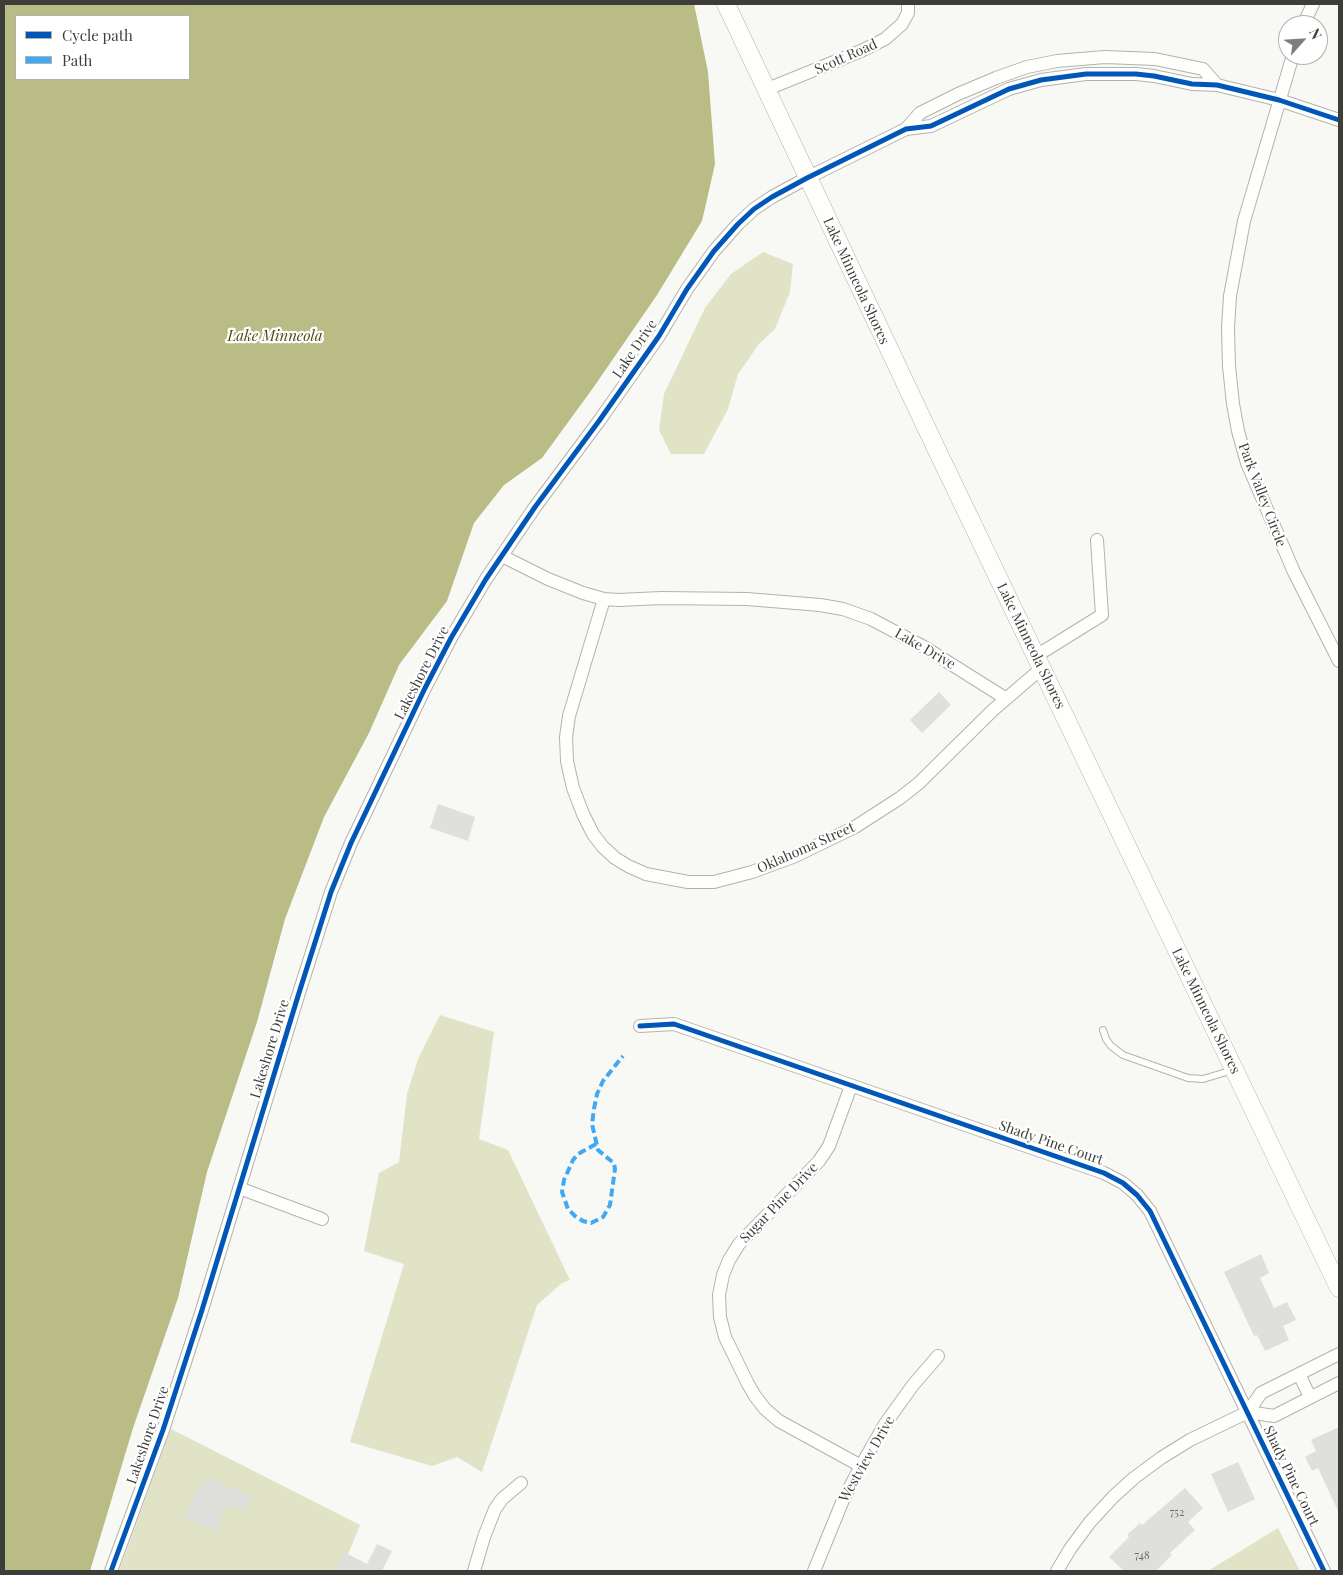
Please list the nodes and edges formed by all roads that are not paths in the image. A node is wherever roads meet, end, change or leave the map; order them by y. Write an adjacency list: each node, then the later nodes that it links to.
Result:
1 (726, 4): 9 (main road, Lake Minneola Shores)
2 (908, 4): 9 (street, Scott Road)
3 (1152, 58): 4 (street); 7 (street); 8 (street)
4 (1069, 59): 6 (street); 12 (street)
5 (1290, 65): 10 (street, Park Valley Circle)
6 (1070, 75): 7 (street); 12 (street)
7 (1150, 76): 8 (street)
8 (1217, 85): 10 (street)
9 (766, 90): 13 (main road, Lake Minneola Shores)
10 (1279, 100): 11 (street); 17 (street, Park Valley Circle)
11 (1339, 120)
12 (906, 129): 13 (street, Lake Drive)
13 (807, 178): 15 (street, Lake Drive); 18 (main road, Lake Minneola Shores)
14 (1097, 540): 18 (street, Oklahoma Street)
15 (502, 556): 16 (street, Lake Drive); 24 (street, Lakeshore Drive)
16 (604, 599): 19 (street, Lake Drive); 19 (street, Oklahoma Street)
17 (1339, 661)
18 (1039, 662): 19 (street, Oklahoma Street); 22 (main road, Lake Minneola Shores)
19 (1006, 698)
20 (640, 1026): 23 (street, Shady Pine Court)
21 (1104, 1030): 22 (lane)
22 (1234, 1070): 26 (main road, Lake Minneola Shores)
23 (851, 1086): 32 (street, Shady Pine Court); 33 (street, Sugar Pine Drive)
24 (239, 1188): 25 (street); 35 (street, Lakeshore Drive)
25 (322, 1219)
26 (1339, 1288)
27 (1339, 1354): 29 (street)
28 (938, 1356): 33 (street, Westview Drive)
29 (1299, 1374): 31 (street); 32 (street)
30 (1339, 1383): 31 (street)
31 (1310, 1397): 32 (street)
32 (1248, 1412): 38 (street); 39 (street, Shady Pine Court)
33 (860, 1466): 37 (street, Westview Drive)
34 (521, 1483): 36 (street)
35 (111, 1571)
36 (474, 1571)
37 (814, 1571)
38 (1057, 1571)
39 (1324, 1571)

